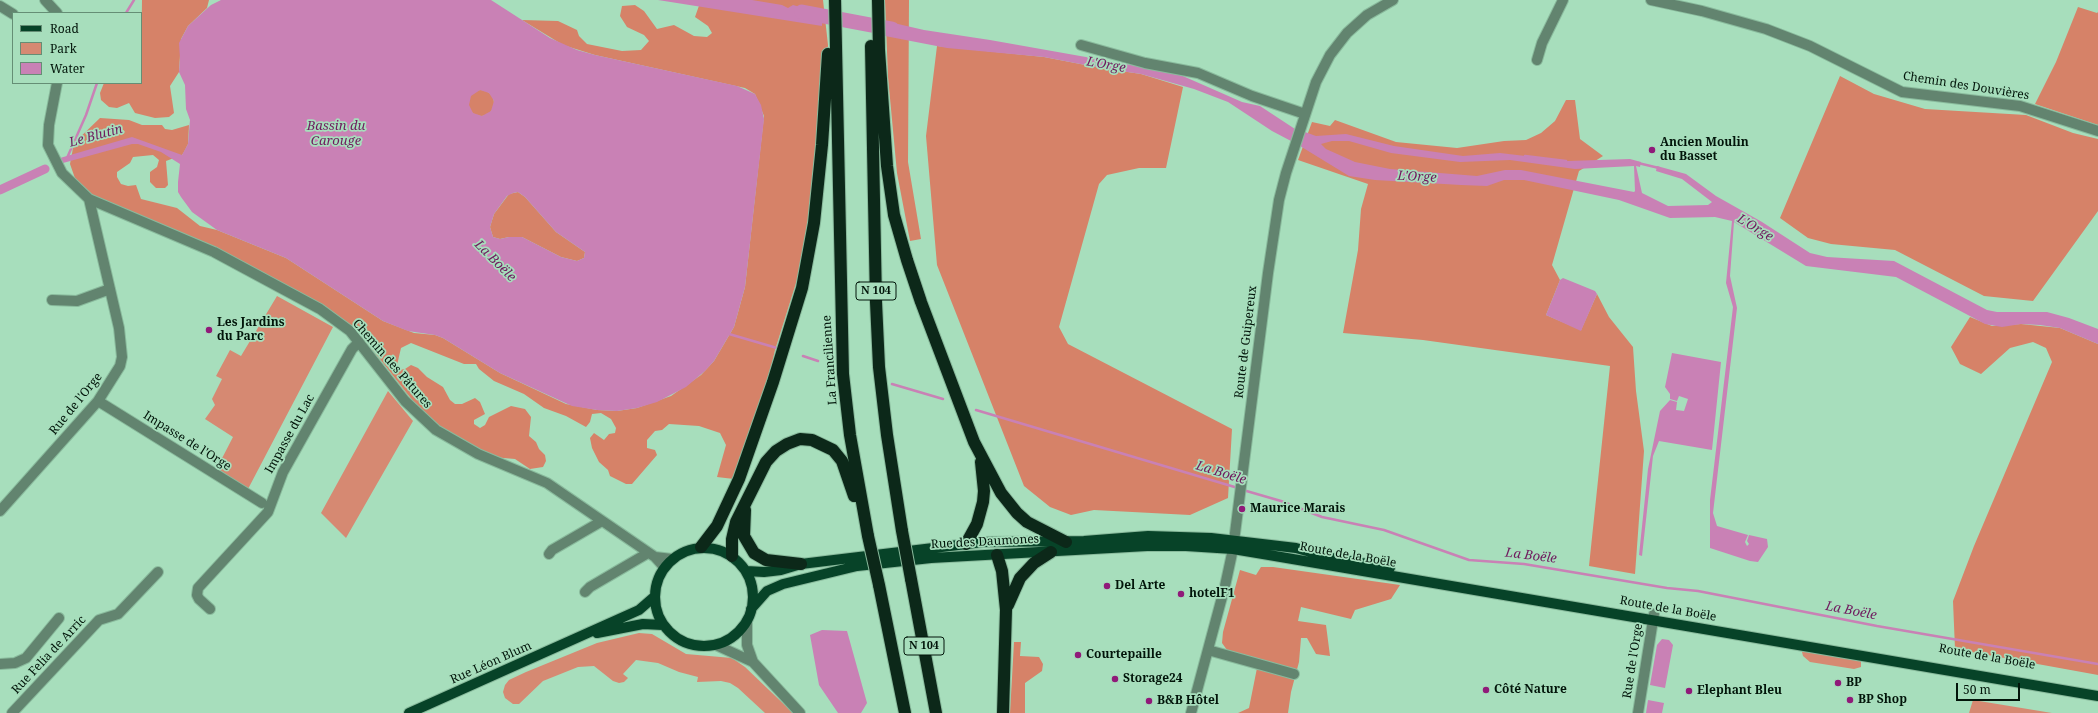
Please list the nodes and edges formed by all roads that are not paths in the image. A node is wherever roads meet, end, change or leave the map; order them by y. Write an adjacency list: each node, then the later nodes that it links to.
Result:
1 (45, 0): 9 (street)
2 (871, 0): 11 (highway, N 104)
3 (878, 0): 11 (highway)
4 (1393, 0): 17 (street, Route de Guipereux)
5 (1563, 0): 15 (street)
6 (1651, 0): 18 (street, Chemin des Douvières)
7 (835, 2): 12 (highway, La Francilienne / N 104)
8 (0, 6): 10 (street)
9 (56, 12)
10 (8, 13)
11 (875, 16): 14 (highway, N 104)
12 (835, 36): 28 (highway, La Francilienne / N 104); 34 (highway)
13 (1081, 45): 17 (street)
14 (875, 50): 24 (highway); 67 (highway, N 104, bridge)
15 (1537, 60)
16 (57, 84): 19 (street, Chemin des Pâtures)
17 (1305, 114): 33 (street, Route de Guipereux)
18 (2098, 131)
19 (89, 199): 20 (street, Rue de l'Orge); 22 (street, Chemin des Pâtures)
20 (110, 289): 21 (street); 23 (street, Rue de l'Orge)
21 (52, 300)
22 (359, 342): 29 (street, Chemin des Pâtures); 48 (street, Impasse du Lac)
23 (98, 402): 25 (street, Impasse de l'Orge); 27 (street, Rue de l'Orge)
24 (980, 457): 31 (highway); 32 (highway)
25 (262, 503)
26 (746, 505): 28 (highway); 39 (highway); 42 (highway)
27 (0, 511)
28 (865, 518): 66 (highway, La Francilienne / N 104, bridge)
29 (602, 521): 36 (street); 37 (street, Chemin des Pâtures)
30 (983, 542): 31 (main road, Rue des Daumones); 32 (main road, Rue des Daumones); 38 (main road)
31 (1066, 542): 33 (main road, Rue des Daumones)
32 (966, 544): 40 (main road); 42 (main road, Rue des Daumones)
33 (1233, 545): 35 (main road, Rue des Daumones); 51 (main road, Route de la Boële); 57 (street, Route de Guipereux)
34 (701, 547): 39 (main road); 41 (main road)
35 (1051, 552): 38 (main road, Rue des Daumones); 50 (highway)
36 (549, 554)
37 (652, 555): 41 (street, Chemin des Pâtures); 43 (street, Chemin des Pâtures); 46 (street)
38 (997, 555): 40 (main road, Rue des Daumones); 50 (highway)
39 (732, 556): 44 (main road)
40 (954, 557): 49 (main road, Rue des Daumones)
41 (672, 559): 43 (main road)
42 (801, 564): 44 (main road, Rue des Daumones)
43 (664, 568): 47 (main road)
44 (746, 571): 49 (main road)
45 (158, 572): 63 (street, Rue Felia de Arric)
46 (585, 592)
47 (654, 597): 54 (main road); 55 (main road, Rue Léon Blum)
48 (210, 609)
49 (752, 609): 53 (main road)
50 (1006, 610): 68 (highway)
51 (1653, 617): 61 (main road, Route de la Boële); 62 (main road, Route de la Boële); 70 (street, Rue de l'Orge)
52 (59, 618): 59 (street)
53 (747, 621): 56 (main road); 58 (street)
54 (662, 625): 55 (main road, Rue Léon Blum); 56 (main road)
55 (584, 636): 64 (main road, Rue Léon Blum)
56 (716, 645): 58 (street)
57 (1208, 650): 60 (street); 69 (street, Route de Guipereux)
58 (753, 662): 65 (street)
59 (0, 664)
60 (1294, 674)
61 (2098, 689)
62 (2098, 696)
63 (12, 713)
64 (409, 713)
65 (800, 713)
66 (905, 713)
67 (936, 713)
68 (1003, 713)
69 (1191, 713)
70 (1638, 713)

